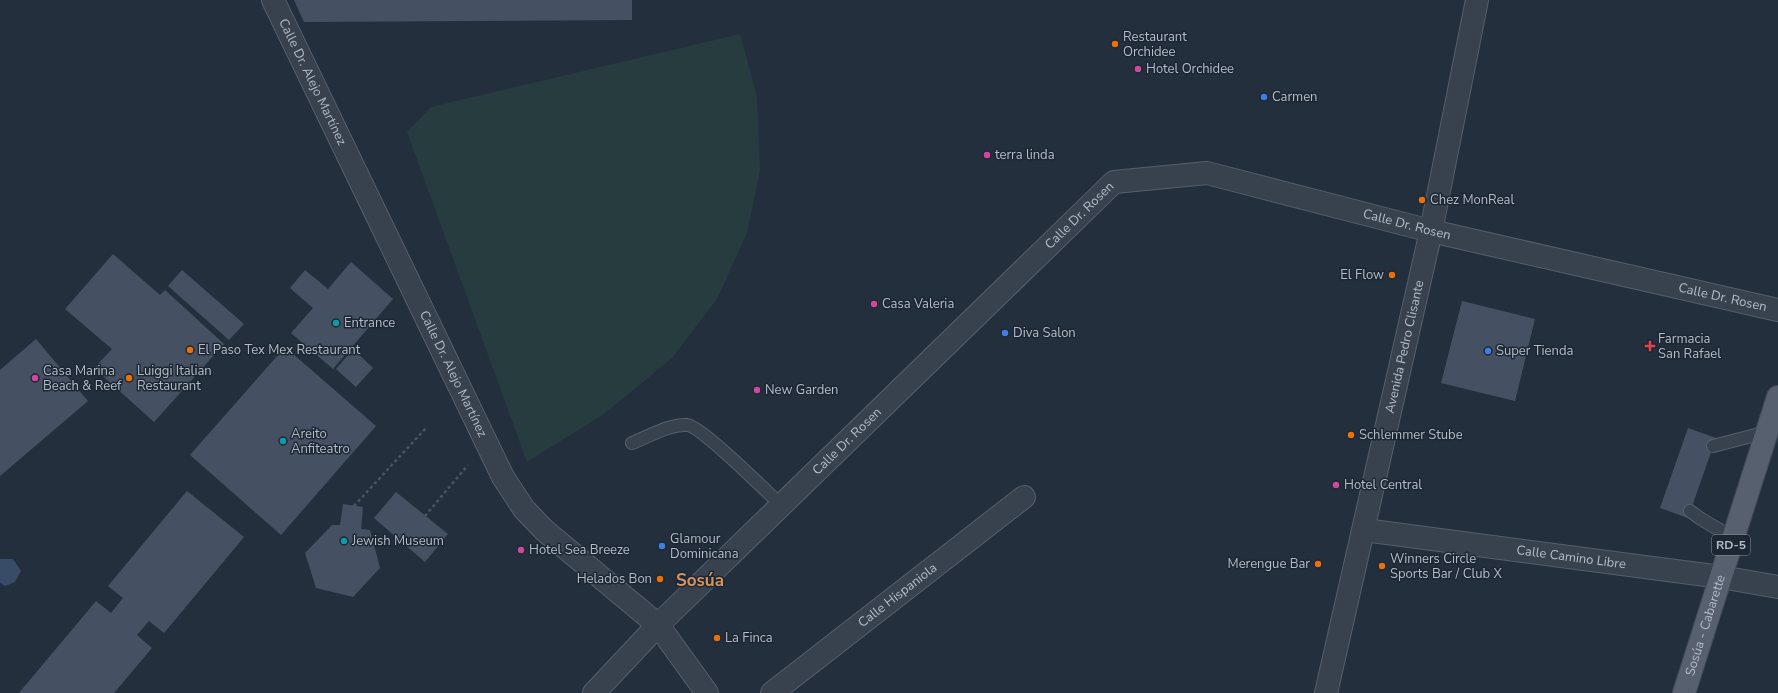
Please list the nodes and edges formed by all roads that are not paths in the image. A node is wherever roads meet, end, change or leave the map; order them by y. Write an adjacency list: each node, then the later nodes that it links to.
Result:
1 (273, 0): 16 (street, Calle Dr. Alejo Martínez)
2 (1477, 0): 3 (street, Avenida Pedro Clisante)
3 (1431, 231): 4 (street, Calle Dr. Rosen); 10 (street, Calle Dr. Rosen); 12 (street, Avenida Pedro Clisante)
4 (1778, 310)
5 (1778, 397): 6 (main road, Sosúa - Cabarette / RD-5)
6 (1767, 432): 8 (lane); 13 (main road, Sosúa - Cabarette / RD-5)
7 (632, 443): 10 (lane)
8 (1713, 446)
9 (1024, 497): 19 (street, Calle Hispaniola)
10 (782, 506): 16 (street, Calle Dr. Rosen)
11 (1690, 511): 13 (lane)
12 (1364, 530): 14 (street, Calle Camino Libre); 20 (street, Avenida Pedro Clisante)
13 (1733, 538): 14 (main road, Sosúa - Cabarette / RD-5)
14 (1721, 577): 15 (street, Calle Camino Libre); 21 (main road, Sosúa - Cabarette / RD-5)
15 (1778, 587)
16 (658, 625): 17 (street, Calle Dr. Rosen); 18 (street, Calle Dr. Alejo Martínez)
17 (594, 693)
18 (707, 693)
19 (772, 693)
20 (1326, 693)
21 (1684, 693)

